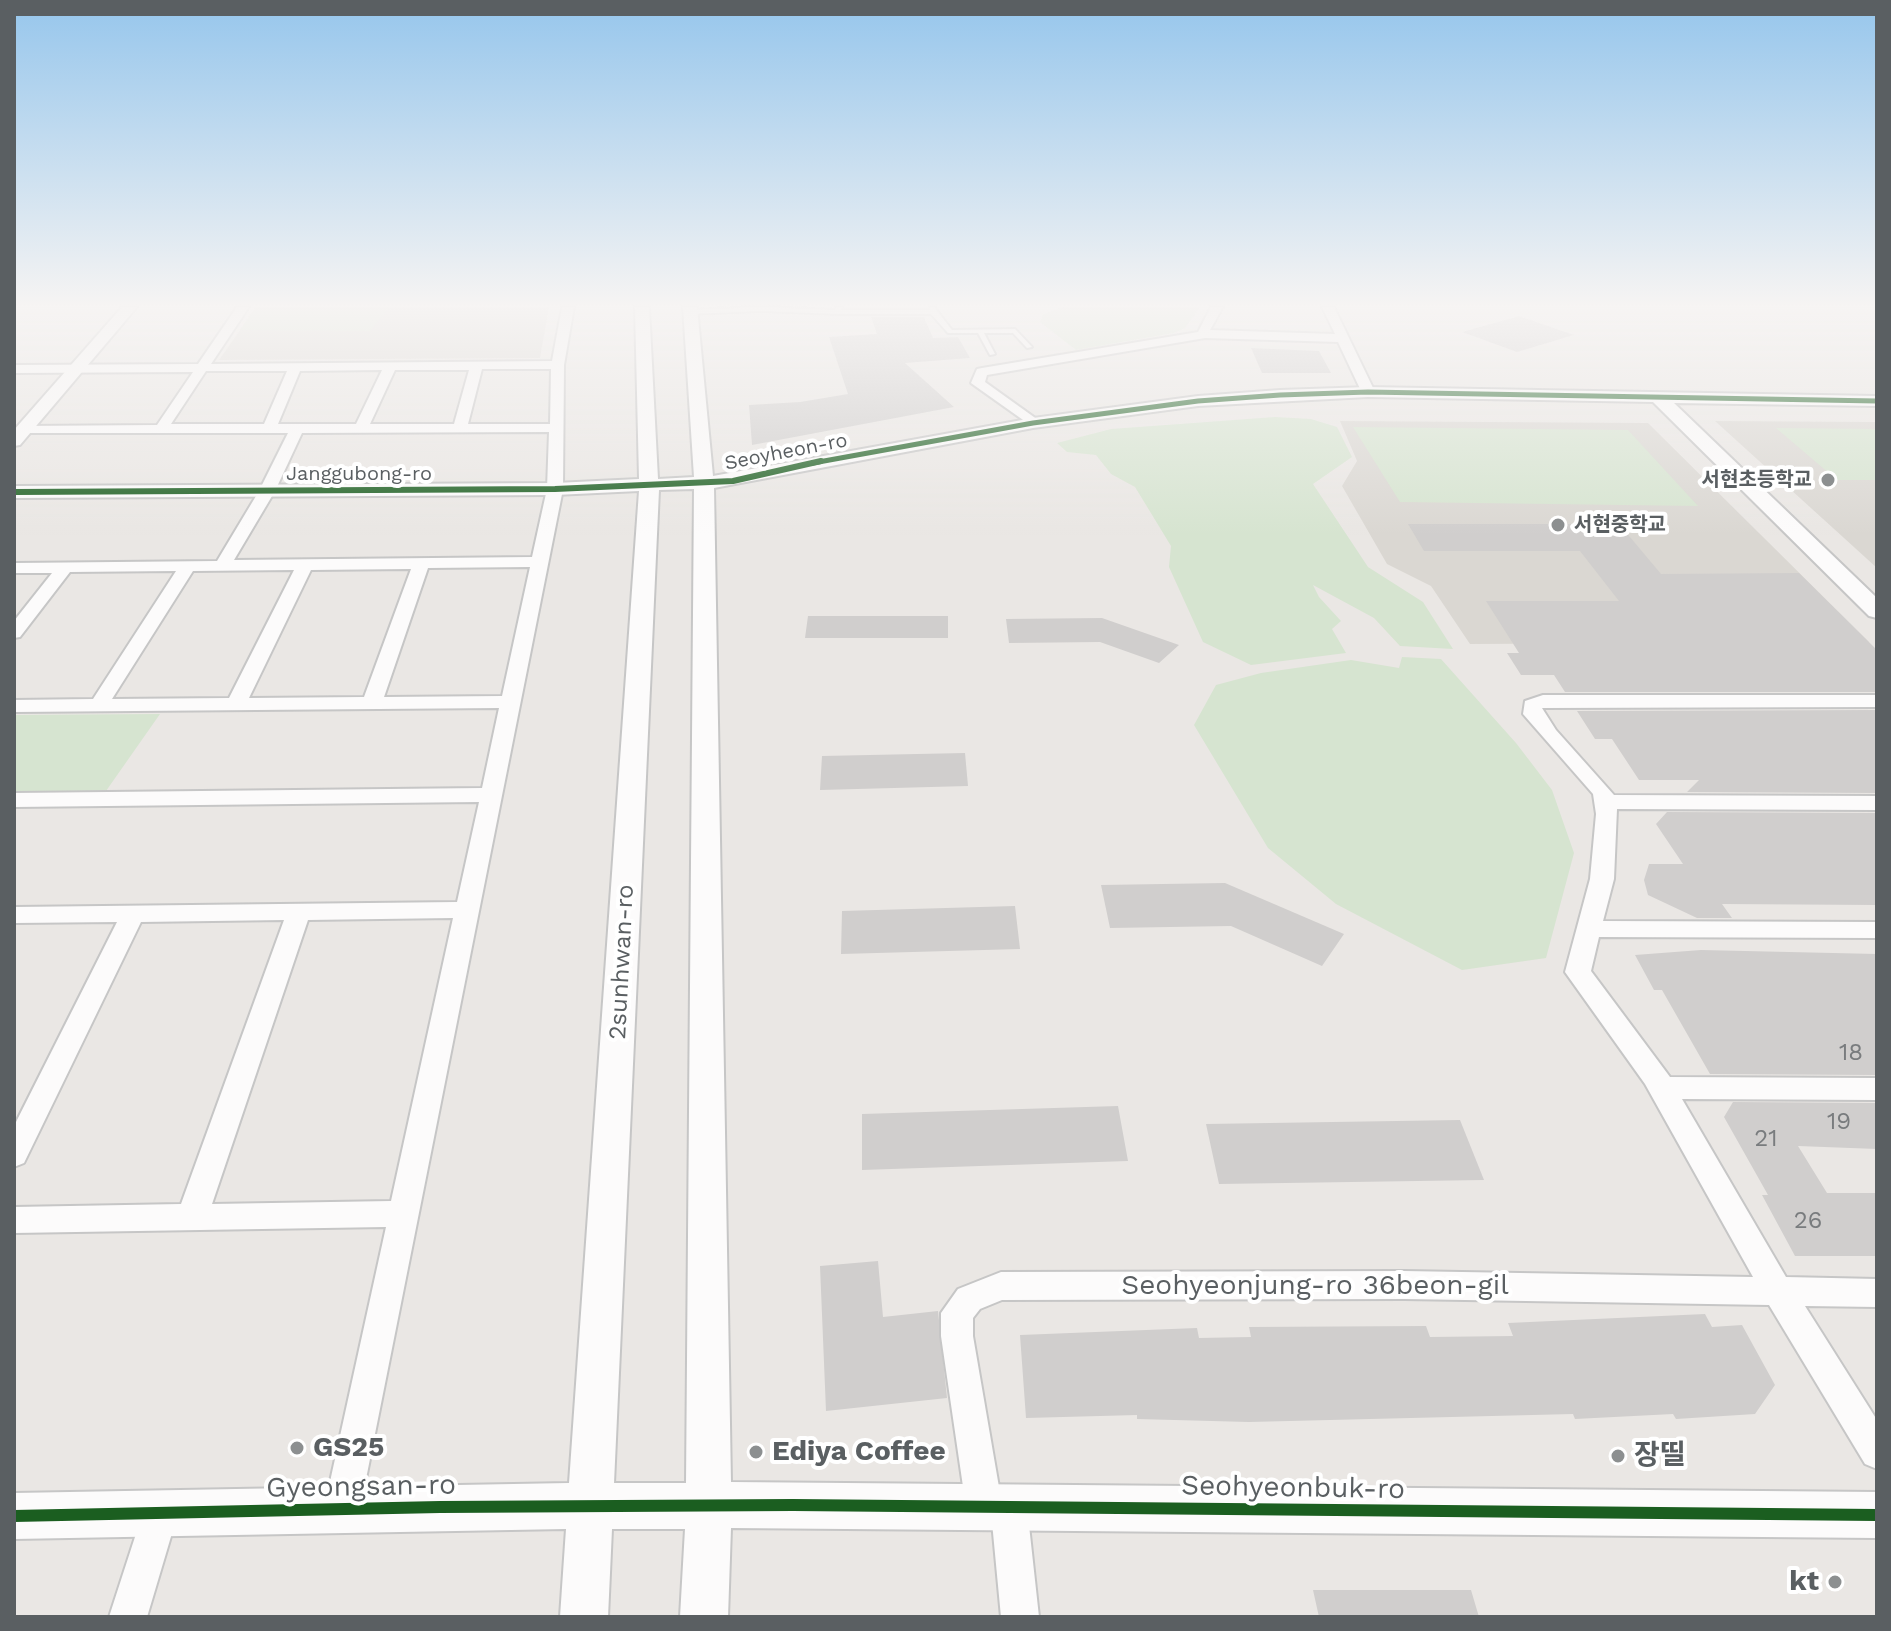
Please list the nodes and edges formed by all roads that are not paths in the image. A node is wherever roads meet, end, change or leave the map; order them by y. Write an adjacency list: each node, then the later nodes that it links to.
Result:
1 (64, 383): 21 (street)
2 (191, 383): 19 (street)
3 (288, 383): 20 (street)
4 (382, 383): 16 (street)
5 (472, 383): 17 (street)
6 (557, 383): 18 (street)
7 (645, 383): 23 (street, 2sunhwan-ro)
8 (696, 383): 22 (street)
9 (978, 383): 14 (street)
10 (1364, 383): 11 (street)
11 (1368, 392): 12 (street, Seoyheon-ro); 14 (street, Seoyheon-ro)
12 (1659, 398): 13 (street, Seoyheon-ro); 34 (street)
13 (1877, 401)
14 (1033, 423): 22 (street, Seoyheon-ro)
15 (297, 428): 16 (street); 20 (street); 25 (street)
16 (361, 428): 17 (street)
17 (460, 428): 18 (street)
18 (556, 428): 24 (street)
19 (161, 429): 20 (street); 21 (street)
20 (269, 429)
21 (19, 435)
22 (704, 482): 23 (street, Janggubong-ro); 62 (street)
23 (649, 485): 24 (street, Janggubong-ro); 61 (street, 2sunhwan-ro)
24 (555, 489): 25 (street, Janggubong-ro); 27 (street)
25 (267, 491): 26 (street, Janggubong-ro); 31 (street)
26 (14, 492)
27 (540, 562): 28 (street); 37 (street)
28 (421, 564): 29 (street); 38 (street)
29 (305, 565): 31 (street); 39 (street)
30 (188, 566): 31 (street); 33 (street); 40 (street)
31 (222, 566)
32 (14, 568): 33 (street)
33 (65, 568): 35 (street)
34 (1877, 611)
35 (17, 629)
36 (1877, 701): 44 (street)
37 (510, 702): 38 (street); 42 (street)
38 (372, 703): 39 (street)
39 (236, 704): 40 (street)
40 (99, 705): 41 (street)
41 (14, 706)
42 (490, 795): 43 (street); 46 (street)
43 (14, 800)
44 (1605, 802): 45 (street); 50 (street)
45 (1877, 803)
46 (466, 910): 47 (street); 55 (street)
47 (299, 912): 48 (street); 56 (street)
48 (133, 914): 49 (street); 54 (street)
49 (14, 915)
50 (1592, 929): 51 (street); 52 (street)
51 (1877, 930)
52 (1662, 1088): 53 (street); 58 (street)
53 (1877, 1089)
54 (14, 1155)
55 (402, 1214): 56 (street); 64 (street)
56 (192, 1217): 57 (street)
57 (14, 1220)
58 (1778, 1292): 59 (street, Seohyeonjung-ro 36beon-gil); 60 (street); 63 (street, Seohyeonjung-ro 36beon-gil)
59 (1877, 1293)
60 (1877, 1452)
61 (591, 1506): 62 (street, Gyeongsan-ro); 64 (street, Gyeongsan-ro); 69 (street, 2sunhwan-ro)
62 (709, 1506): 63 (street, Seohyeonbuk-ro); 70 (street)
63 (997, 1507): 66 (street, Seohyeonbuk-ro); 71 (street)
64 (342, 1509): 65 (street, Gyeongsan-ro)
65 (160, 1513): 67 (street, Gyeongsan-ro); 68 (street)
66 (1877, 1515)
67 (14, 1516)
68 (128, 1617)
69 (584, 1617)
70 (704, 1617)
71 (1020, 1617)

